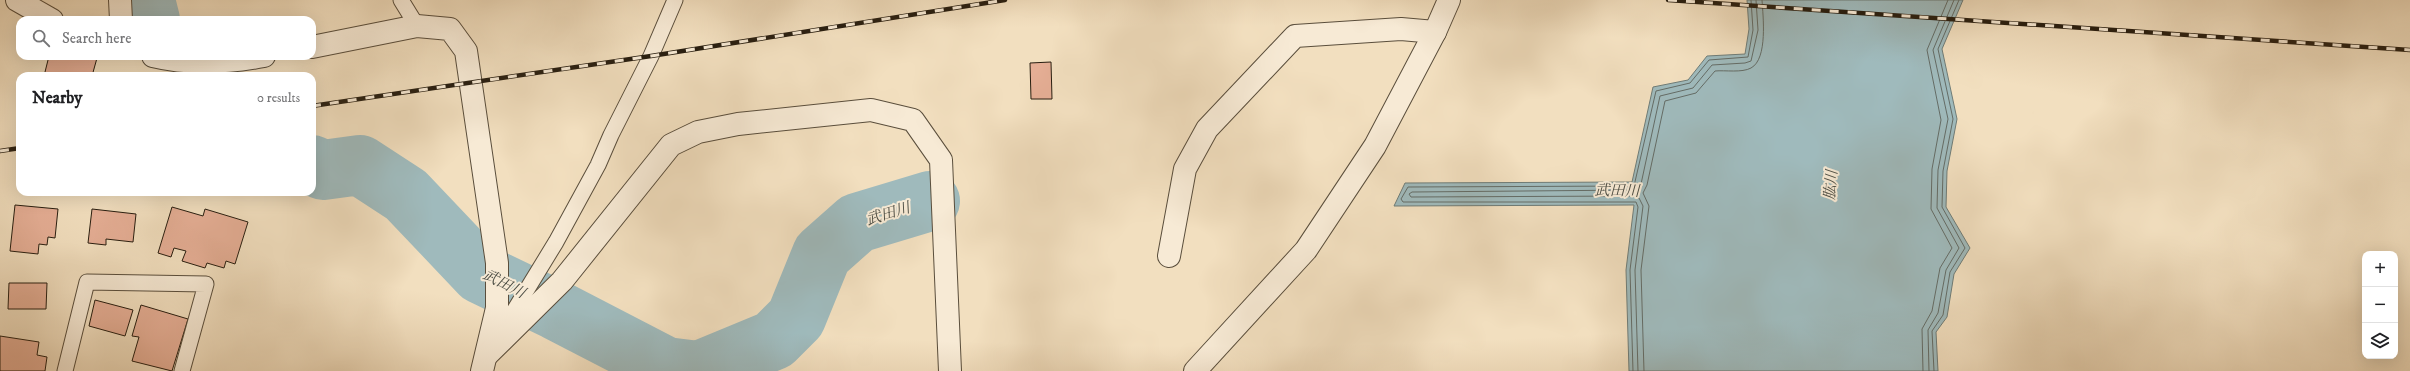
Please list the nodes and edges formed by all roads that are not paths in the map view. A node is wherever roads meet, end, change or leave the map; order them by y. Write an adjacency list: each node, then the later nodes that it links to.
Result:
1 (17, 0): 6 (street)
2 (120, 0): 7 (street)
3 (401, 0): 8 (lane)
4 (675, 0): 14 (lane)
5 (1449, 0): 9 (street)
6 (45, 16)
7 (121, 16)
8 (417, 26): 10 (street); 14 (street)
9 (1435, 32): 13 (street); 18 (street)
10 (316, 46)
11 (169, 60): 12 (street)
12 (243, 60)
13 (1169, 256)
14 (484, 363): 17 (street)
15 (65, 371): 16 (lane)
16 (182, 371)
17 (950, 371)
18 (1195, 371)

